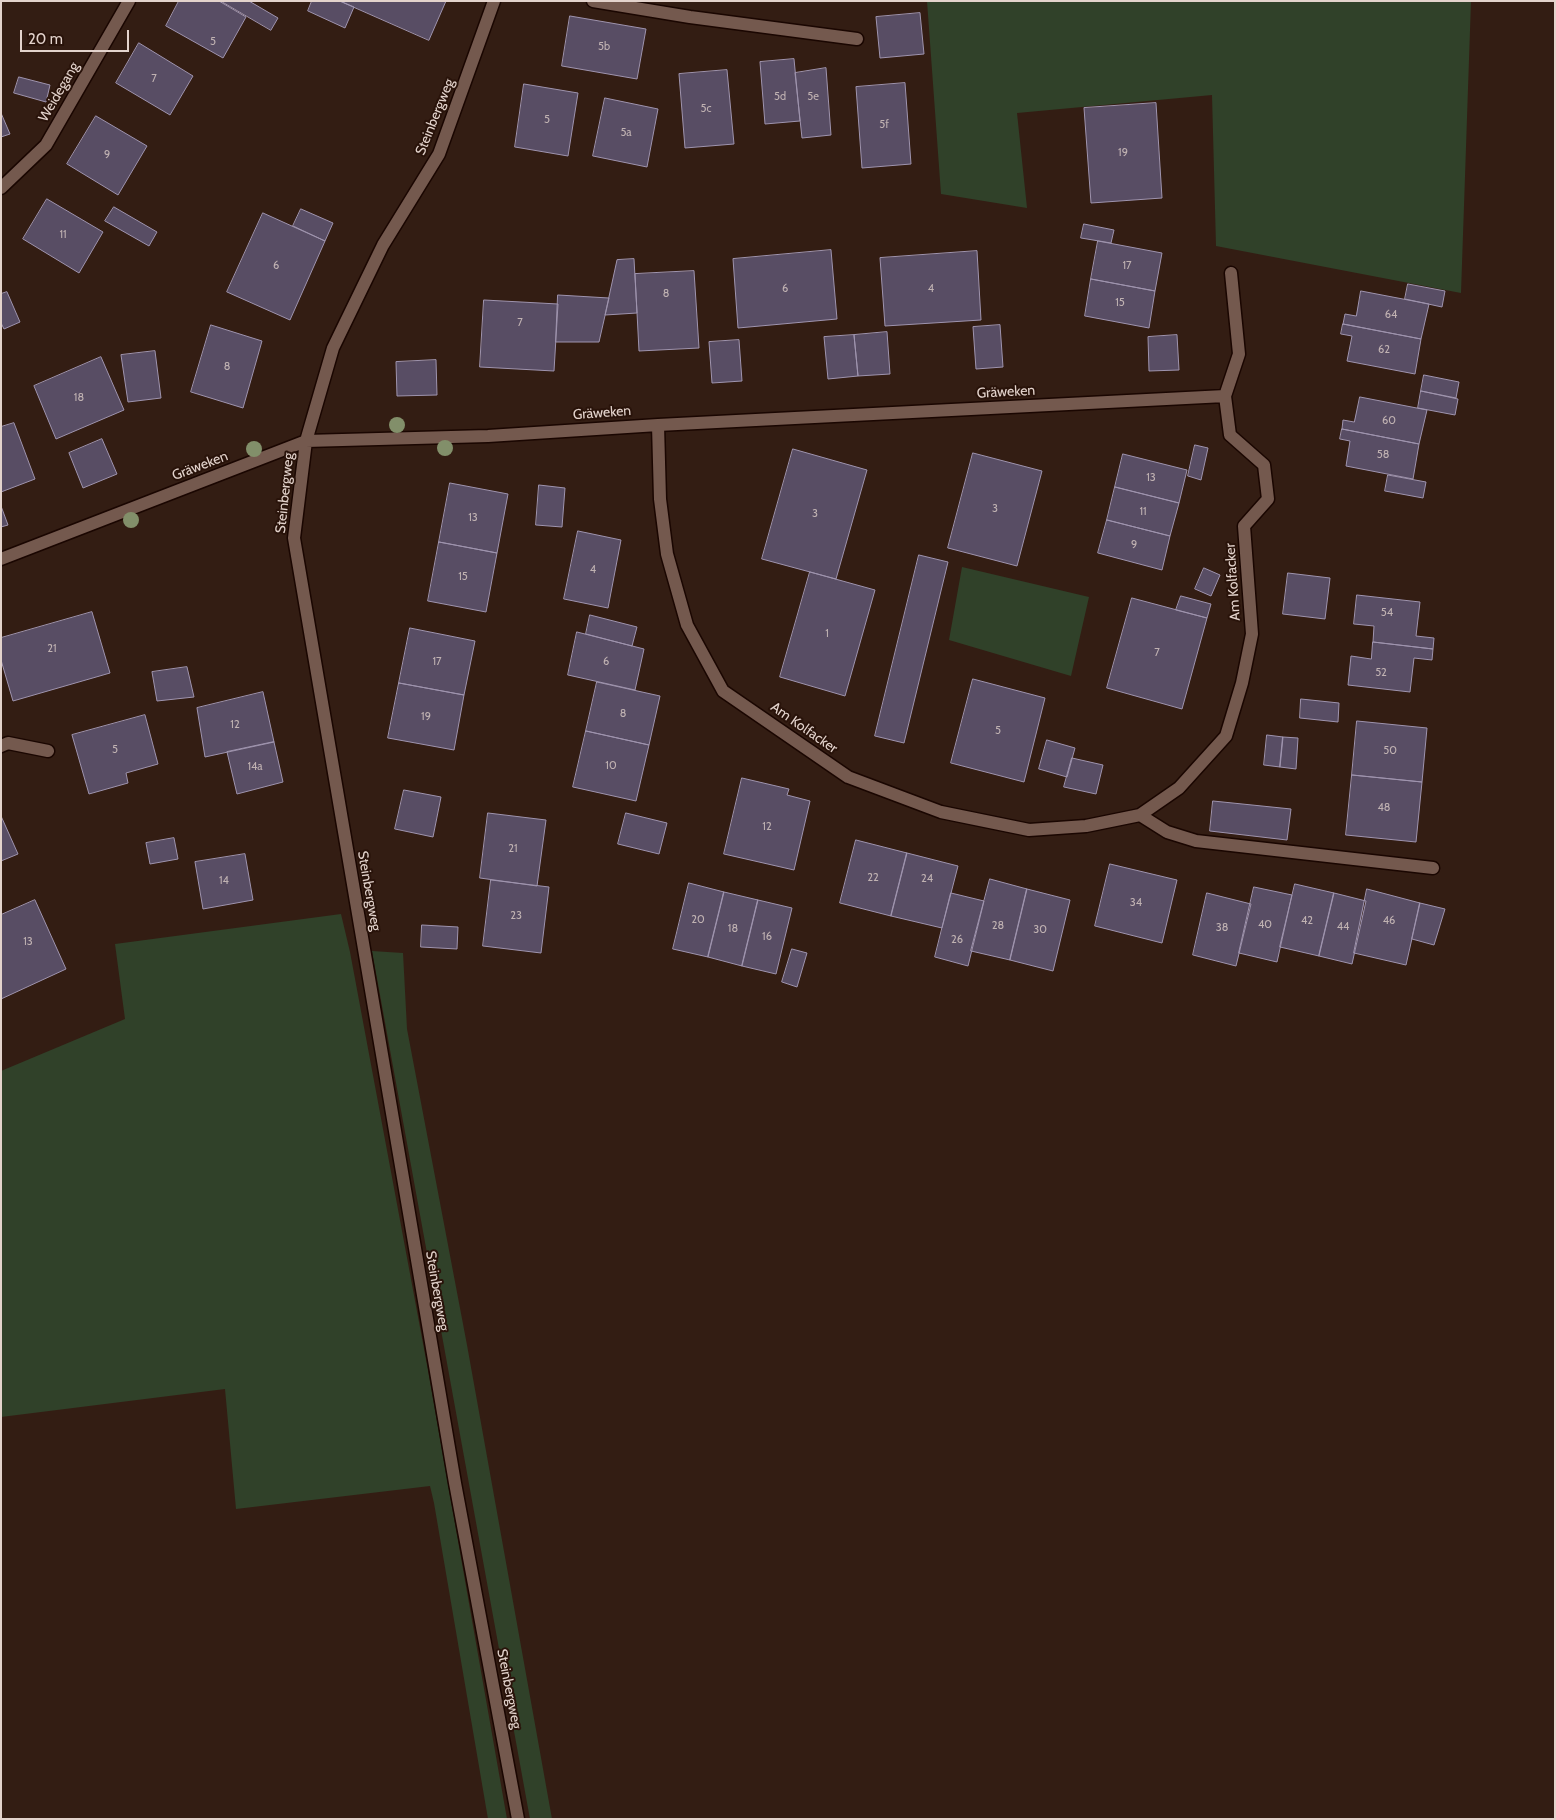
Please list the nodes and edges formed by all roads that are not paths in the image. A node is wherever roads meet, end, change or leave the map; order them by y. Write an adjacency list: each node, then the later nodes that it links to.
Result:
1 (129, 1): 5 (street, Weidegang)
2 (494, 1): 9 (street, Steinbergweg)
3 (593, 1): 4 (street)
4 (856, 39)
5 (1, 188)
6 (1231, 273): 7 (street, Am Kolfacker)
7 (1225, 396): 8 (street, Gräweken); 13 (street, Am Kolfacker)
8 (658, 424): 9 (street, Gräweken); 13 (street, Am Kolfacker)
9 (306, 441): 10 (street, Gräweken); 15 (street, Steinbergweg)
10 (1, 559)
11 (1, 746): 12 (street)
12 (48, 751)
13 (1140, 815): 14 (street)
14 (1433, 868)
15 (518, 1819)

